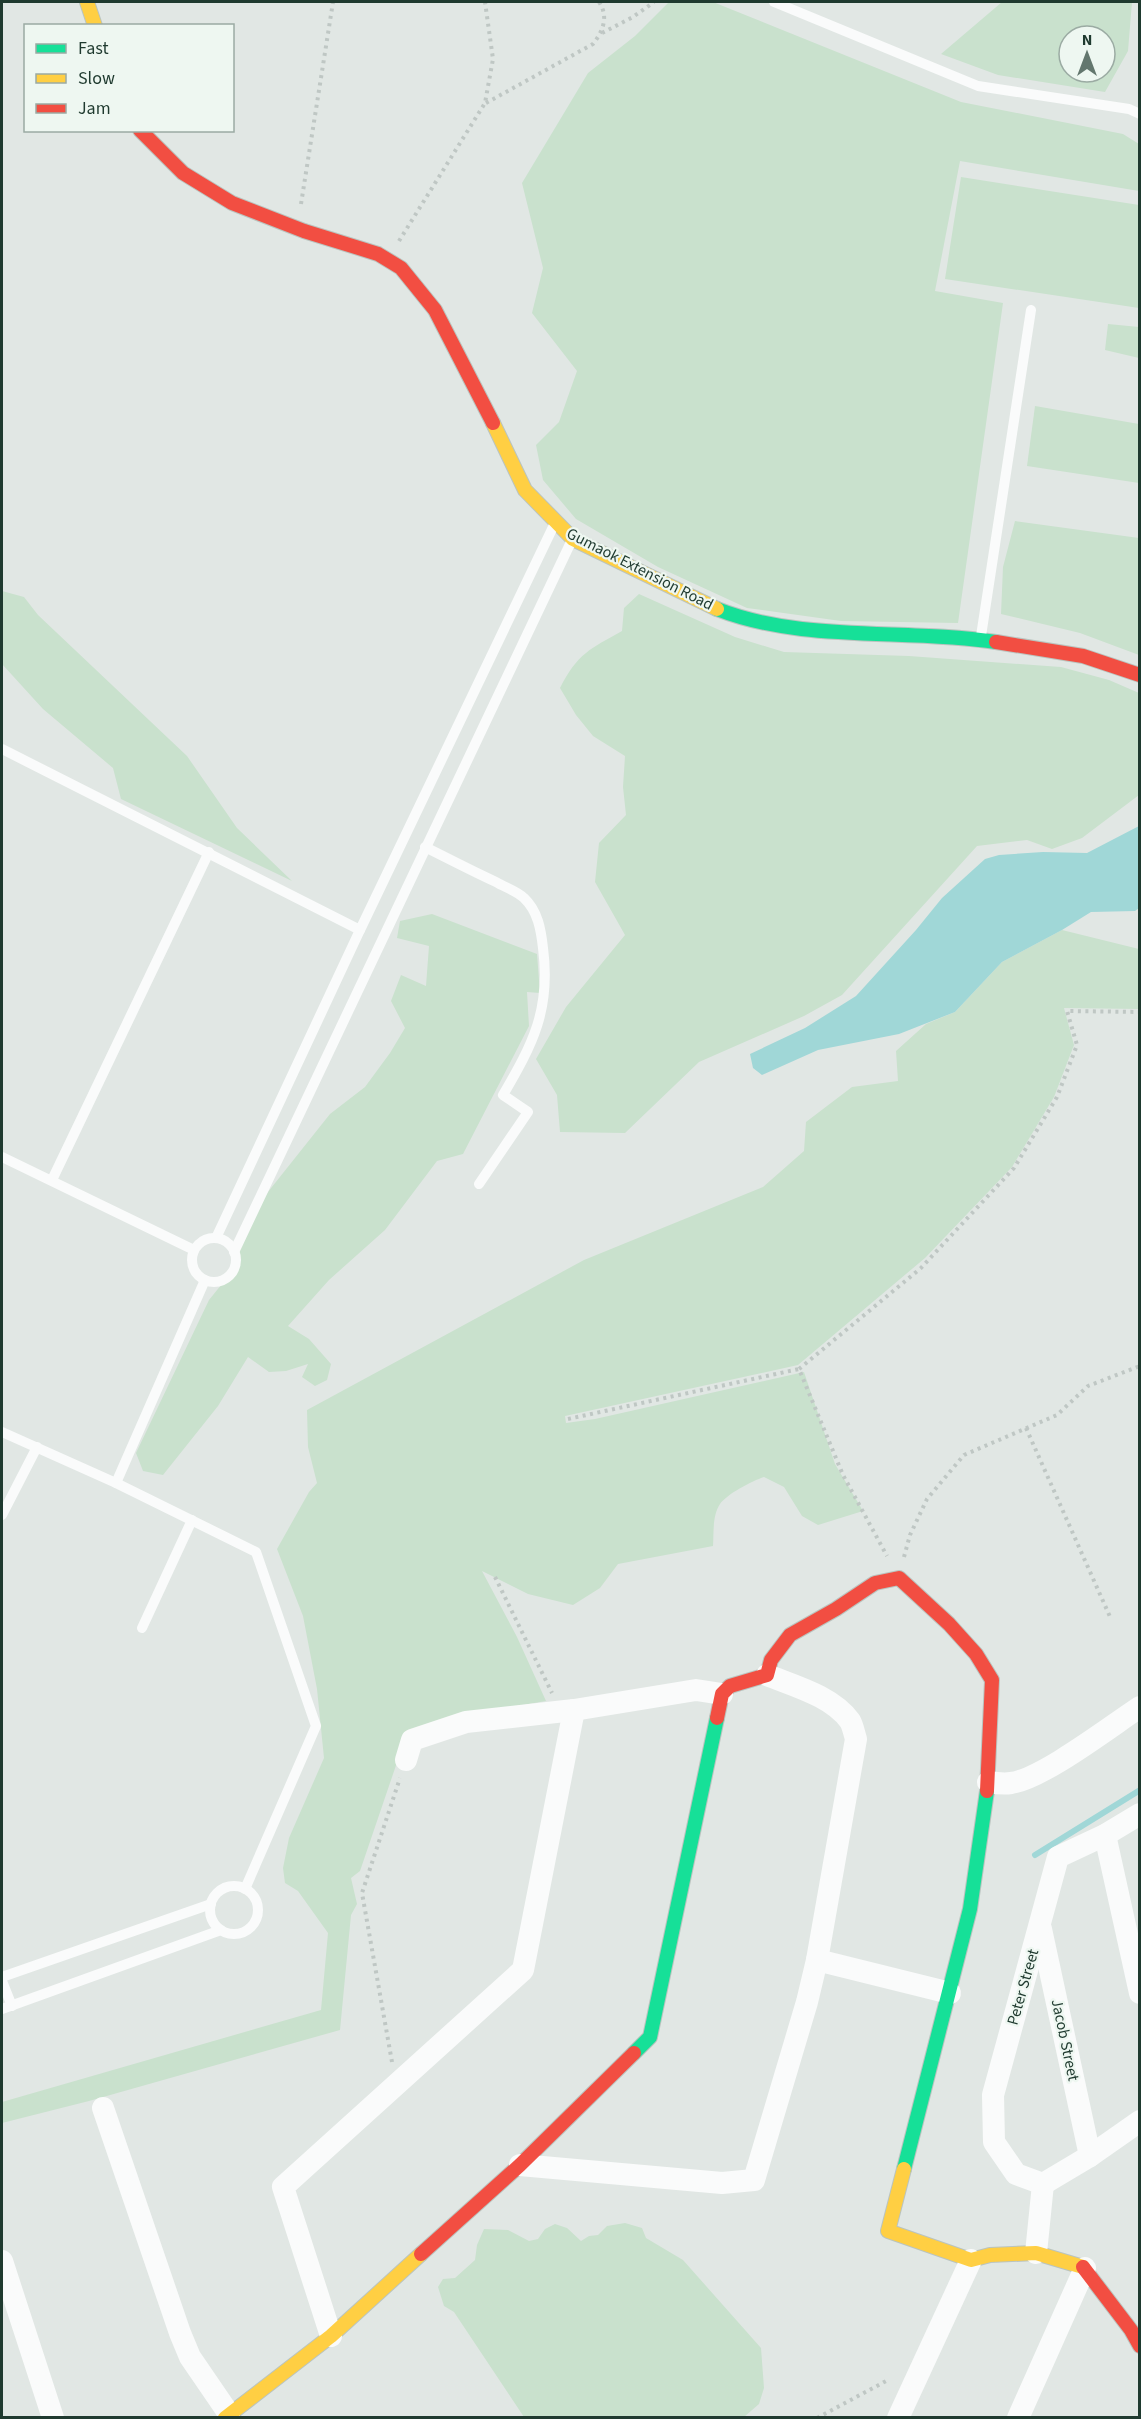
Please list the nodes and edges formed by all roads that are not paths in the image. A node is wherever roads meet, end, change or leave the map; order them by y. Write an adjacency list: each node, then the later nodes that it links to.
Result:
1 (87, 2): 3 (street)
2 (774, 2): 4 (lane)
3 (94, 24)
4 (1140, 114)
5 (142, 132): 7 (street, Gumaok Extension Road)
6 (1031, 310): 9 (lane)
7 (555, 523): 8 (street, Gumaok Extension Road); 14 (lane)
8 (573, 538): 9 (street, Gumaok Extension Road); 12 (lane)
9 (981, 640): 10 (street, Gumaok Extension Road)
10 (1140, 675)
11 (2, 749): 13 (lane)
12 (425, 847): 17 (lane); 20 (lane)
13 (209, 852): 14 (lane); 16 (lane)
14 (360, 930): 18 (lane)
15 (2, 1157): 16 (lane)
16 (52, 1180): 19 (lane)
17 (479, 1184)
18 (216, 1238): 19 (lane); 20 (lane)
19 (194, 1250): 21 (lane)
20 (234, 1252): 21 (lane)
21 (205, 1280): 24 (lane)
22 (2, 1432): 23 (lane)
23 (37, 1447): 24 (lane); 25 (lane)
24 (116, 1483): 26 (lane)
25 (2, 1515)
26 (192, 1520): 27 (lane); 36 (lane)
27 (142, 1628)
28 (767, 1675): 29 (street); 33 (street); 40 (street)
29 (722, 1694): 31 (street); 48 (street)
30 (1140, 1707): 33 (street)
31 (574, 1710): 32 (street); 54 (street)
32 (406, 1760)
33 (988, 1782): 42 (street)
34 (1140, 1814): 35 (street, Peter Street)
35 (1105, 1835): 38 (street, Peter Street); 43 (street)
36 (245, 1889): 37 (lane); 39 (lane)
37 (211, 1904): 39 (lane); 41 (lane)
38 (1040, 1924): 47 (street, Jacob Street); 49 (street, Peter Street)
39 (221, 1930): 44 (lane)
40 (817, 1960): 42 (street); 48 (street)
41 (2, 1979): 44 (lane)
42 (950, 1993): 51 (street)
43 (1140, 1993)
44 (7, 2007)
45 (102, 2108): 56 (street)
46 (1140, 2121): 47 (street)
47 (1090, 2156): 49 (street)
48 (520, 2165): 54 (street)
49 (1043, 2184): 50 (street)
50 (1036, 2253): 51 (street); 53 (street)
51 (971, 2260): 58 (street)
52 (2, 2261): 57 (street)
53 (1085, 2268): 55 (street); 59 (street)
54 (332, 2336): 56 (street)
55 (1140, 2346)
56 (227, 2416)
57 (53, 2418)
58 (898, 2418)
59 (1018, 2418)

